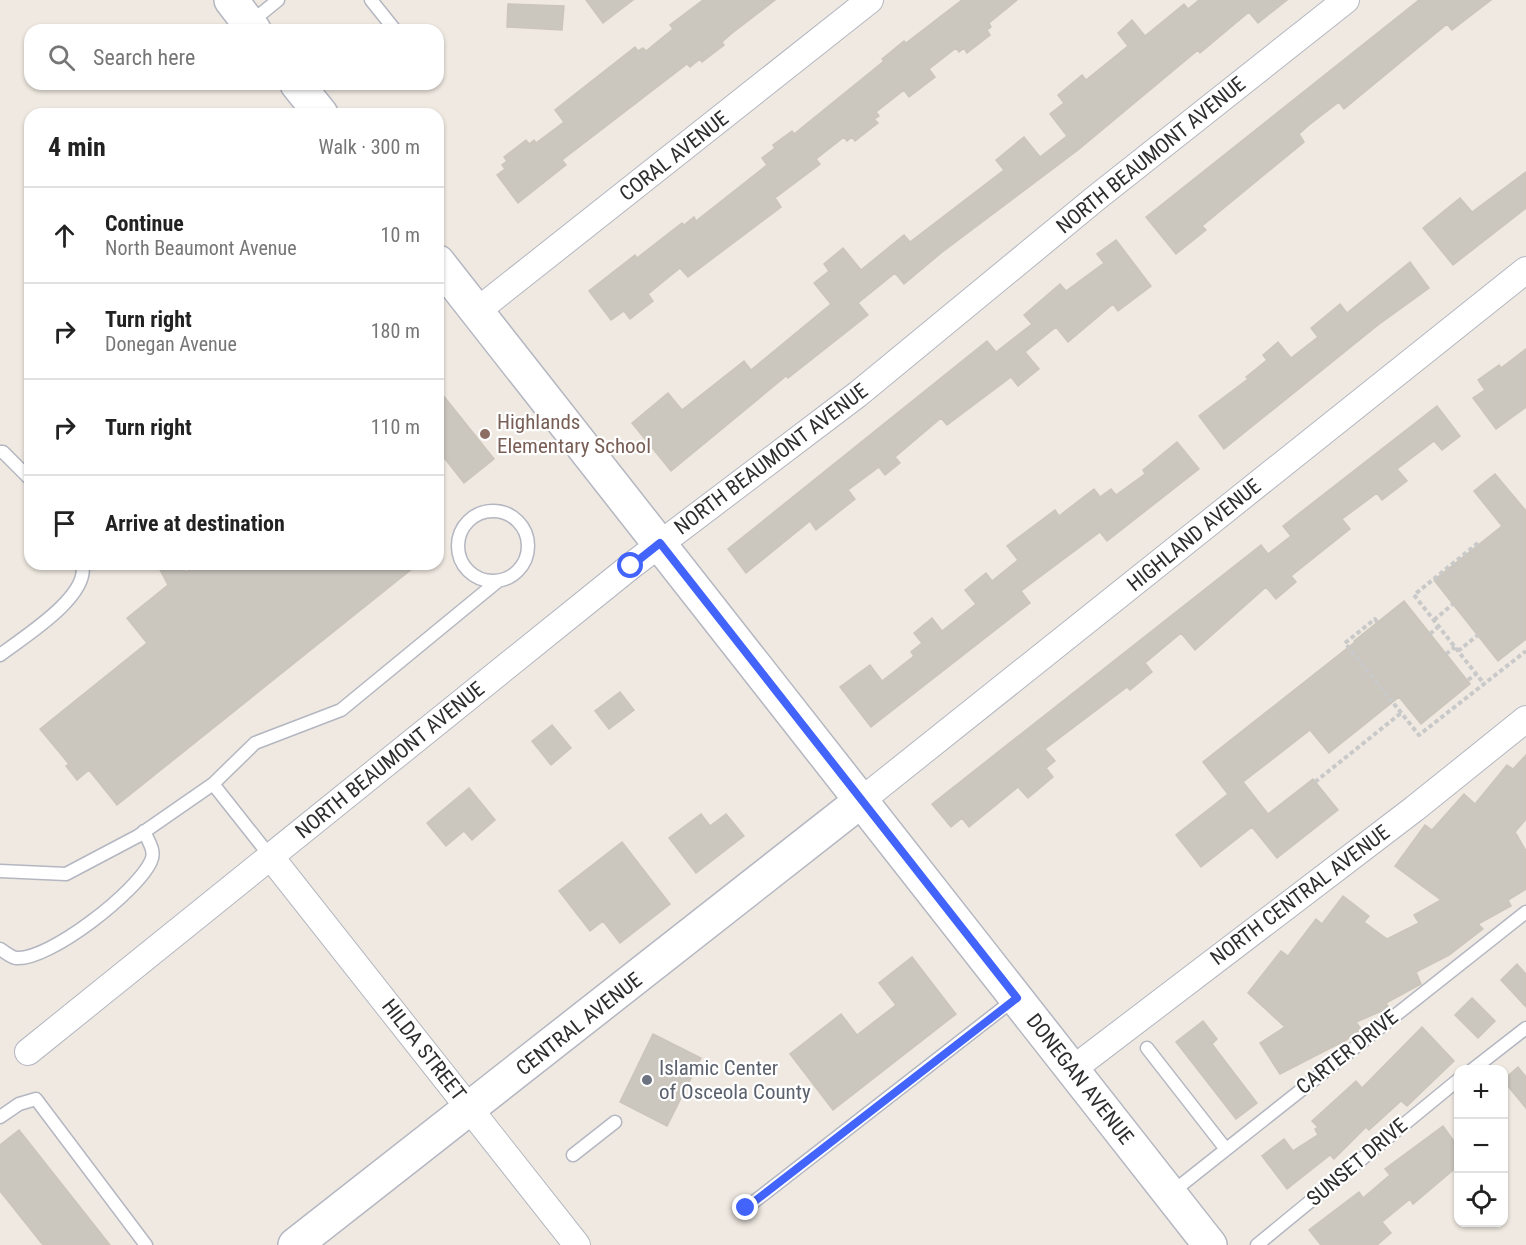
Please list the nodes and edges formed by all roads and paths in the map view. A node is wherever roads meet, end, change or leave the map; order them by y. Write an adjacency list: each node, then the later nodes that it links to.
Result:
1 (278, 0): 5 (lane)
2 (370, 0): 6 (lane)
3 (870, 0): 11 (street, CORAL AVENUE)
4 (1346, 0): 14 (street, NORTH BEAUMONT AVENUE)
5 (245, 18)
6 (390, 24)
7 (302, 90): 8 (street)
8 (316, 108)
9 (444, 270): 11 (street, DONEGAN AVENUE)
10 (1526, 270): 35 (street, HIGHLAND AVENUE)
11 (477, 311): 14 (street, DONEGAN AVENUE)
12 (0, 452): 13 (lane)
13 (24, 473)
14 (660, 543): 35 (street, DONEGAN AVENUE); 37 (street, NORTH BEAUMONT AVENUE)
15 (1478, 543): 19 (path)
16 (84, 570): 27 (lane)
17 (498, 581): 17 (lane); 34 (lane)
18 (1453, 604): 19 (path)
19 (1434, 620): 21 (path)
20 (1377, 622): 31 (path)
21 (1439, 626): 22 (path); 24 (path)
22 (1430, 634)
23 (1478, 635): 24 (path)
24 (1456, 649): 26 (path); 28 (path)
25 (1526, 651): 30 (path)
26 (1446, 654)
27 (0, 655)
28 (1476, 674): 29 (path); 30 (path)
29 (1468, 680)
30 (1484, 684): 31 (path)
31 (1401, 713): 33 (path)
32 (1526, 719): 46 (street, NORTH CENTRAL AVENUE)
33 (1316, 782)
34 (213, 784): 36 (lane); 37 (lane)
35 (862, 800): 41 (street, DONEGAN AVENUE); 48 (street, CENTRAL AVENUE)
36 (144, 831): 38 (lane); 40 (lane)
37 (270, 856): 44 (street, NORTH BEAUMONT AVENUE); 48 (street, HILDA STREET)
38 (0, 871)
39 (1526, 912): 51 (lane, CARTER DRIVE)
40 (0, 949)
41 (1017, 998): 46 (street, DONEGAN AVENUE); 54 (lane)
42 (1526, 1028): 45 (lane)
43 (1147, 1048): 51 (lane)
44 (28, 1052)
45 (1478, 1065)
46 (1072, 1069): 53 (street, DONEGAN AVENUE)
47 (1454, 1083): 59 (lane, SUNSET DRIVE)
48 (471, 1109): 56 (street, CENTRAL AVENUE); 57 (street, HILDA STREET)
49 (0, 1117): 55 (lane)
50 (615, 1122): 52 (lane)
51 (1225, 1148): 53 (lane, CARTER DRIVE)
52 (573, 1155)
53 (1170, 1194): 58 (street, DONEGAN AVENUE)
54 (746, 1208)
55 (146, 1245)
56 (295, 1245)
57 (577, 1245)
58 (1210, 1245)
59 (1257, 1245)

